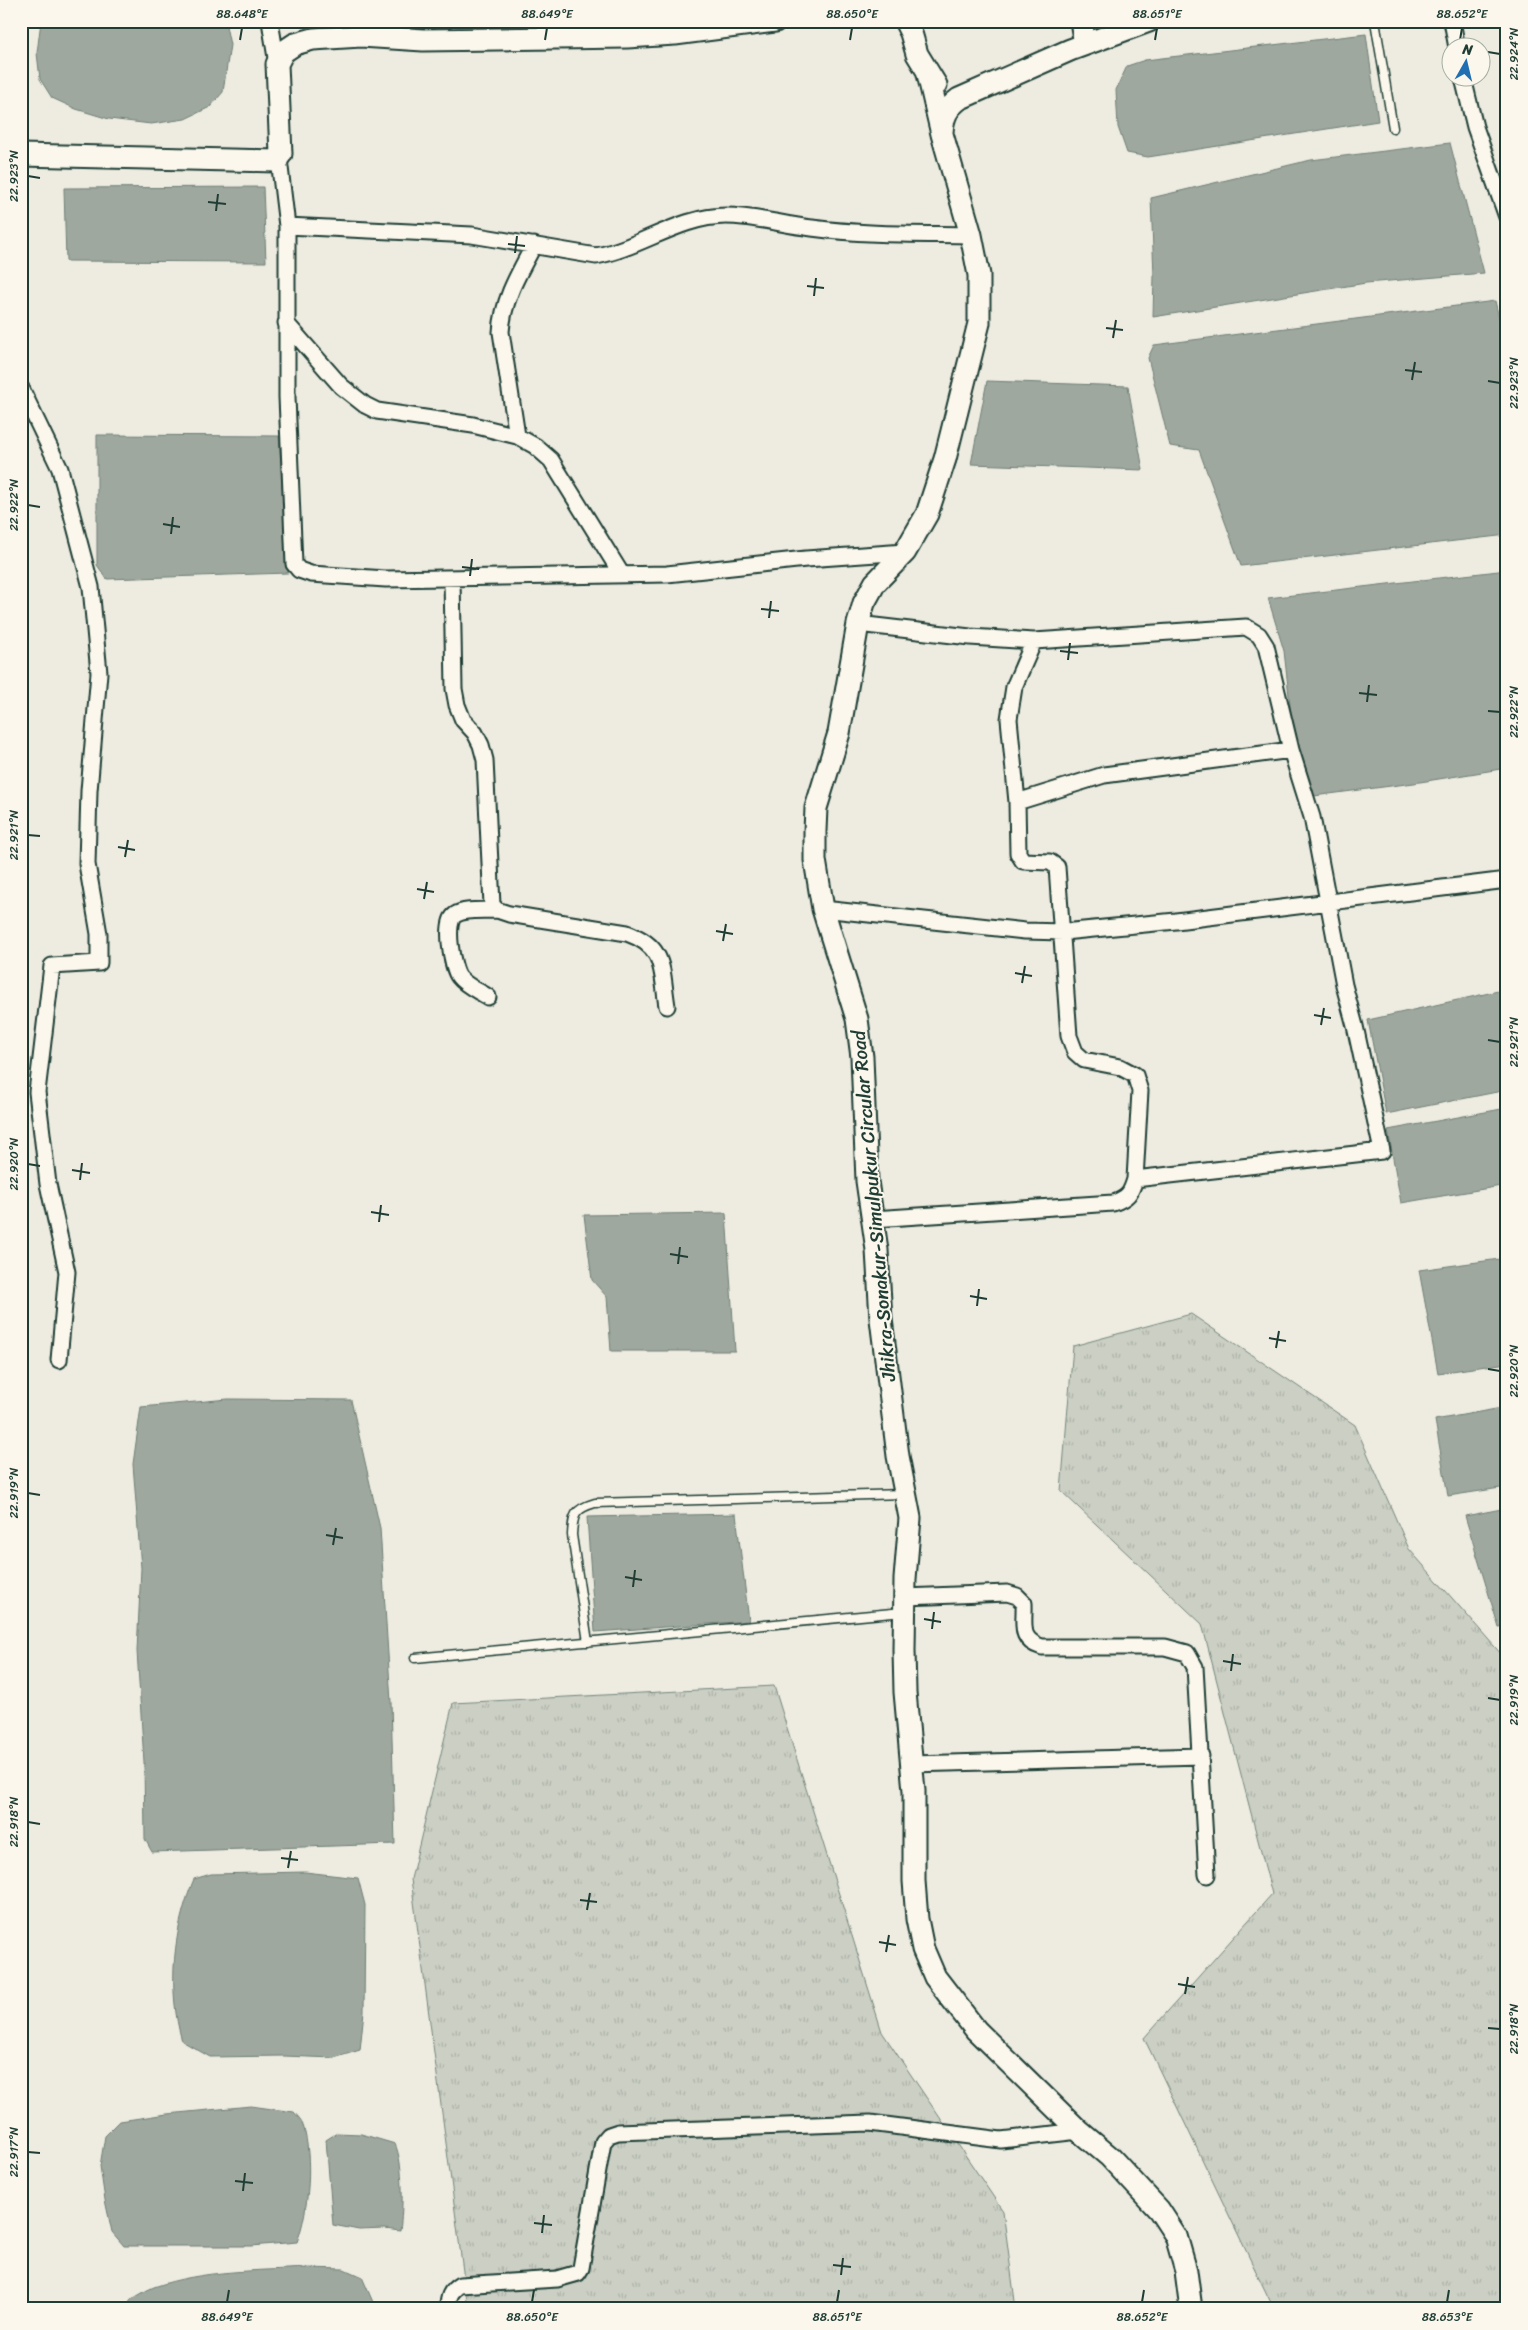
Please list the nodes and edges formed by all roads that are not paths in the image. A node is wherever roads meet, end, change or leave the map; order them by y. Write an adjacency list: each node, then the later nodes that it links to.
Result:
1 (270, 21): 11 (street)
2 (775, 21): 8 (street)
3 (905, 21): 12 (street)
4 (1081, 21): 10 (street)
5 (1149, 21): 10 (street)
6 (1375, 21): 15 (lane)
7 (1452, 21): 9 (street)
8 (734, 24): 11 (street)
9 (1455, 38)
10 (1085, 44): 14 (street)
11 (277, 64): 18 (street)
12 (928, 74): 14 (street); 16 (street, Jhikra-Sonakur-Simulpukur Circular Road)
13 (1466, 88): 19 (street)
14 (959, 99): 16 (street)
15 (1393, 128)
16 (942, 134): 21 (street, Jhikra-Sonakur-Simulpukur Circular Road)
17 (21, 155): 18 (street)
18 (279, 159): 20 (street)
19 (1507, 217)
20 (287, 226): 22 (street); 23 (street)
21 (971, 235): 22 (street); 26 (street, Jhikra-Sonakur-Simulpukur Circular Road)
22 (534, 245): 25 (street)
23 (286, 324): 25 (street); 28 (street)
24 (21, 388): 42 (street)
25 (517, 436): 27 (street)
26 (905, 552): 27 (street); 29 (street, Jhikra-Sonakur-Simulpukur Circular Road)
27 (622, 575): 28 (street)
28 (452, 578): 36 (street)
29 (858, 624): 30 (street); 35 (street, Jhikra-Sonakur-Simulpukur Circular Road)
30 (1034, 641): 31 (street); 32 (street)
31 (1291, 750): 32 (street); 34 (street)
32 (1017, 802): 37 (street)
33 (1507, 880): 34 (street)
34 (1327, 902): 37 (street); 40 (street)
35 (823, 909): 37 (street); 41 (street, Jhikra-Sonakur-Simulpukur Circular Road)
36 (497, 910): 38 (street); 39 (street)
37 (1063, 932): 40 (street)
38 (488, 998)
39 (667, 1006)
40 (1135, 1179): 41 (street)
41 (873, 1219): 43 (street, Jhikra-Sonakur-Simulpukur Circular Road)
42 (59, 1360)
43 (906, 1494): 44 (street, Jhikra-Sonakur-Simulpukur Circular Road); 45 (lane)
44 (905, 1604): 45 (lane); 47 (street); 48 (street, Jhikra-Sonakur-Simulpukur Circular Road)
45 (588, 1642): 46 (lane)
46 (415, 1658)
47 (1200, 1756): 48 (street); 49 (street)
48 (912, 1764): 50 (street, Jhikra-Sonakur-Simulpukur Circular Road)
49 (1207, 1875)
50 (1079, 2131): 51 (street); 52 (street, Jhikra-Sonakur-Simulpukur Circular Road)
51 (448, 2309)
52 (1192, 2309)

